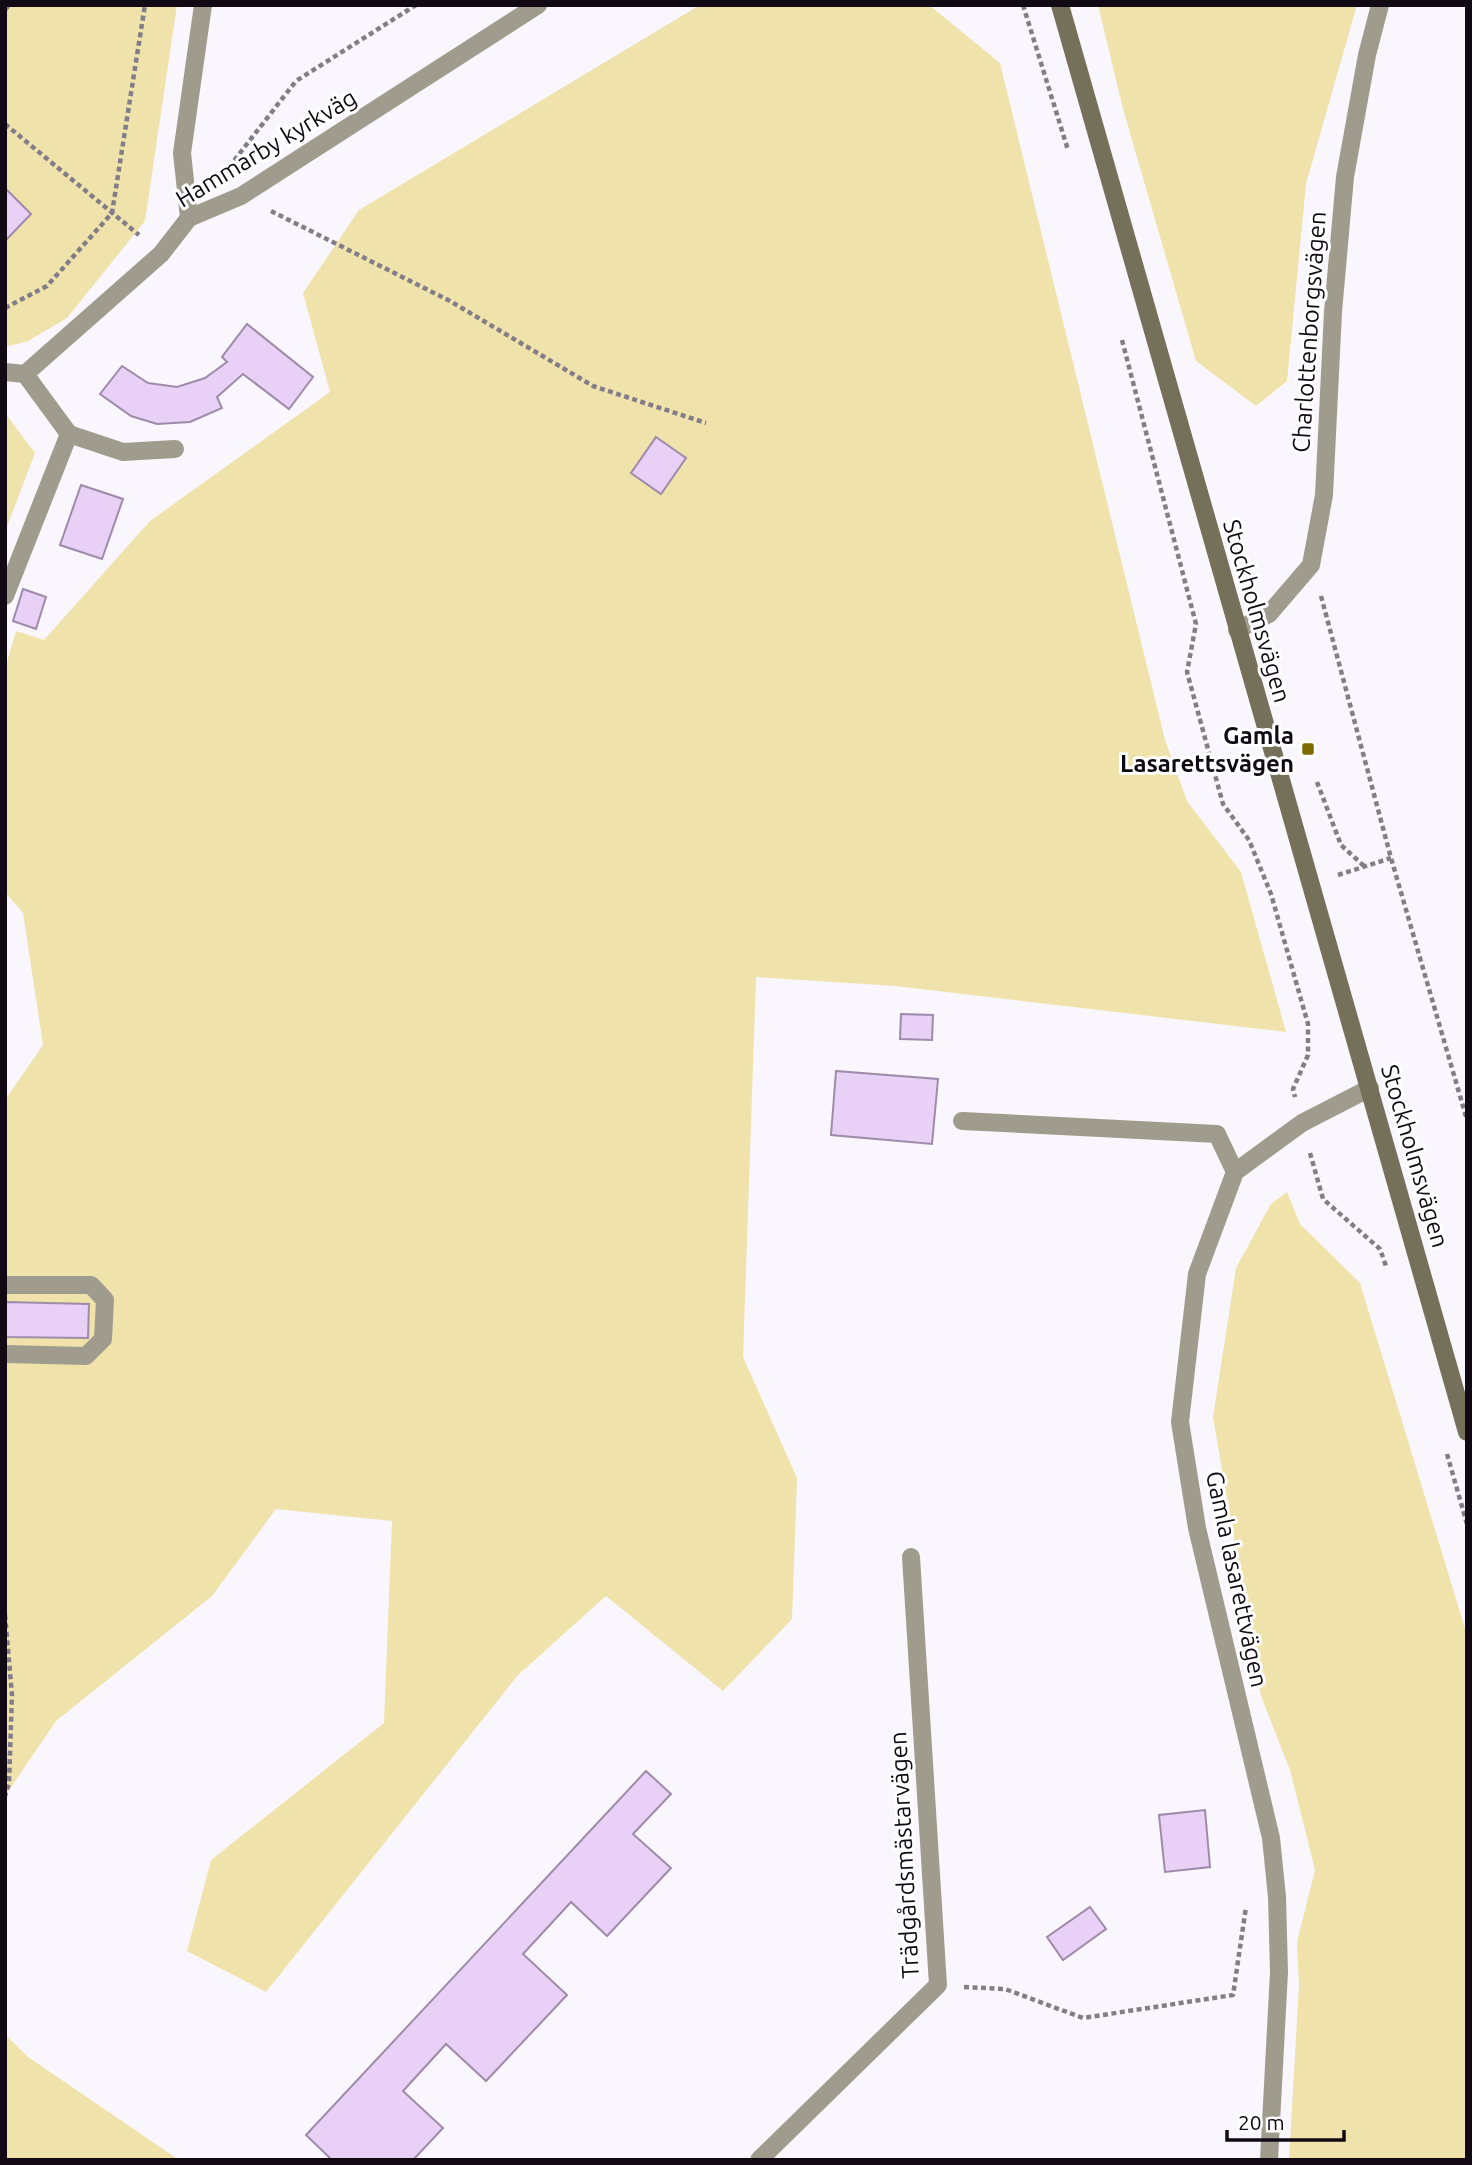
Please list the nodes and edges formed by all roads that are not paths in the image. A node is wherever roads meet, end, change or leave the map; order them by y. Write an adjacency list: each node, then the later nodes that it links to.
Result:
1 (203, 5): 5 (street)
2 (538, 5): 5 (street, Hammarby kyrkväg)
3 (1060, 5): 11 (street, Stockholmsvägen)
4 (1380, 5): 11 (street, Charlottenborgsvägen)
5 (189, 218): 7 (street, Hammarby kyrkväg)
6 (5, 372): 7 (street)
7 (24, 374): 8 (street)
8 (69, 434): 9 (street); 10 (street)
9 (175, 449)
10 (5, 596)
11 (1237, 630): 12 (street, Stockholmsvägen)
12 (1370, 1088): 14 (street); 17 (street, Stockholmsvägen)
13 (962, 1121): 14 (street)
14 (1235, 1172): 20 (street, Gamla lasarettvägen)
15 (5, 1285): 16 (street)
16 (5, 1354)
17 (1467, 1432)
18 (911, 1557): 19 (street, Trädgårdsmästarvägen)
19 (759, 2160)
20 (1269, 2160)

